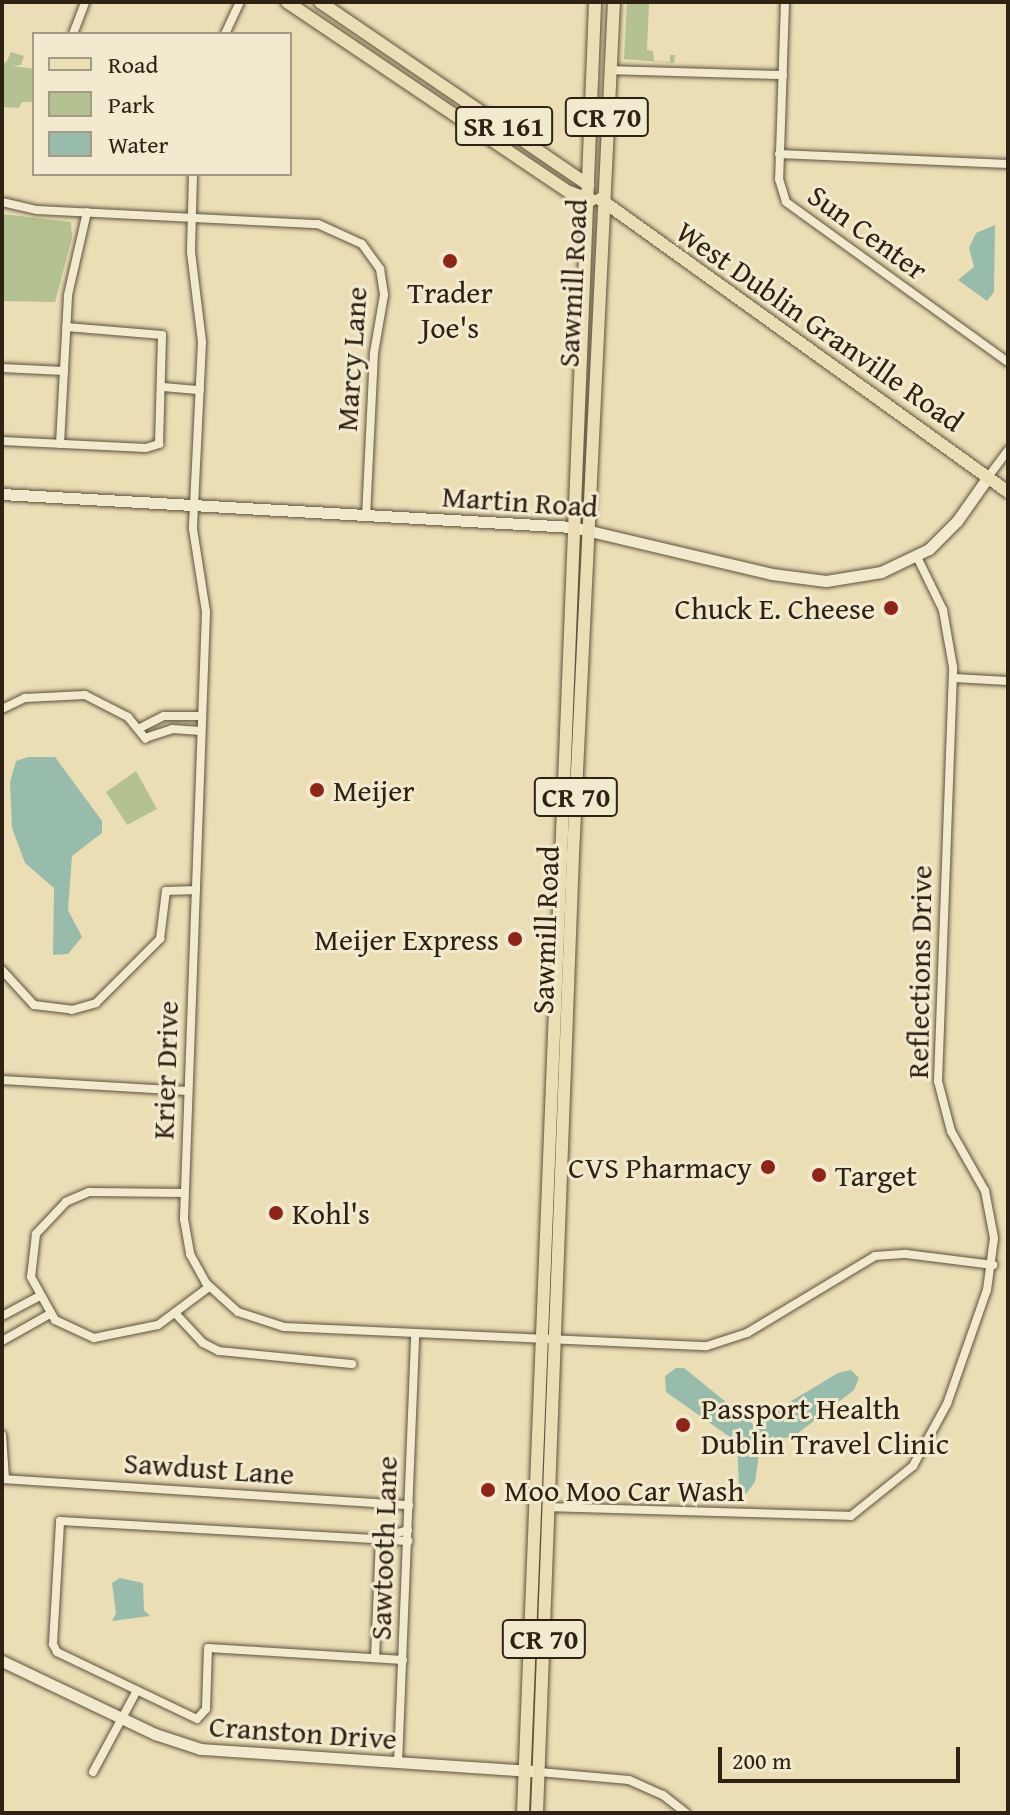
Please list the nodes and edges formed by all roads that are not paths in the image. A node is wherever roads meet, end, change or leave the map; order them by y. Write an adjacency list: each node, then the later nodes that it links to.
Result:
1 (85, 2): 8 (street)
2 (240, 2): 9 (street)
3 (287, 2): 16 (main road, West Dublin Granville Road / SR 161)
4 (320, 2): 15 (main road, West Dublin Granville Road / SR 161)
5 (595, 2): 15 (main road, Sawmill Road / CR 70)
6 (614, 2): 10 (main road, Sawmill Road / CR 70)
7 (785, 2): 11 (street, Sun Center)
8 (74, 32)
9 (226, 32)
10 (610, 70): 11 (street); 18 (main road, Sawmill Road / CR 70)
11 (783, 75): 12 (street, Sun Center)
12 (779, 154): 13 (street); 22 (street, Sun Center)
13 (1008, 164)
14 (193, 176): 20 (street, Krier Drive)
15 (585, 181): 16 (main road, Sawmill Road / CR 70); 18 (main road, West Dublin Granville Road / SR 161)
16 (584, 198): 18 (main road, West Dublin Granville Road / SR 161); 35 (main road, Sawmill Road / CR 70)
17 (2, 202): 19 (street, Marcy Lane)
18 (602, 202): 30 (main road, West Dublin Granville Road / SR 161); 36 (main road, Sawmill Road / CR 70)
19 (87, 212): 20 (street, Marcy Lane); 21 (street)
20 (191, 215): 26 (street, Krier Drive); 34 (street, Marcy Lane)
21 (66, 327): 24 (street); 25 (street)
22 (1008, 362)
23 (2, 368): 24 (street)
24 (64, 371): 28 (street)
25 (163, 387): 26 (street); 28 (street)
26 (200, 390): 33 (street, Krier Drive)
27 (2, 441): 28 (street)
28 (60, 444)
29 (1008, 450): 30 (street)
30 (988, 477): 31 (main road, West Dublin Granville Road / SR 161); 37 (street, Martin Road)
31 (1008, 492)
32 (2, 494): 33 (street, Martin Road)
33 (194, 506): 34 (street, Martin Road); 41 (street, Krier Drive)
34 (366, 515): 35 (street, Martin Road)
35 (573, 527): 36 (street, Martin Road); 57 (main road, Sawmill Road / CR 70)
36 (587, 529): 37 (street, Martin Road); 58 (main road, Sawmill Road / CR 70)
37 (917, 557): 38 (street, Reflections Drive)
38 (954, 678): 39 (street); 49 (street, Reflections Drive)
39 (1008, 681)
40 (2, 709): 42 (street)
41 (202, 716): 42 (street); 43 (street, Krier Drive)
42 (138, 729): 43 (street)
43 (201, 731): 44 (street, Krier Drive)
44 (196, 890): 45 (street); 47 (street, Krier Drive)
45 (2, 970)
46 (2, 1080): 47 (street)
47 (188, 1091): 48 (street, Krier Drive)
48 (184, 1193): 50 (street, Krier Drive); 51 (street)
49 (993, 1265): 58 (street, Krier Drive); 63 (street, Reflections Drive)
50 (209, 1287): 52 (street); 55 (street, Krier Drive)
51 (38, 1297): 53 (street); 54 (street)
52 (175, 1313): 53 (street); 59 (street)
53 (50, 1314): 56 (street)
54 (2, 1316)
55 (415, 1334): 57 (street, Krier Drive); 62 (street, Sawtooth Lane)
56 (2, 1341)
57 (541, 1341): 58 (street, Krier Drive); 73 (main road, Sawmill Road / CR 70)
58 (556, 1341): 63 (main road, Sawmill Road / CR 70)
59 (352, 1364)
60 (2, 1435): 61 (street, Sawdust Lane)
61 (4, 1479): 62 (street, Sawdust Lane)
62 (409, 1505): 64 (street, Sawtooth Lane)
63 (549, 1507): 75 (main road, Sawmill Road / CR 70)
64 (408, 1530): 65 (street); 66 (street, Sawtooth Lane)
65 (380, 1538): 66 (street); 67 (street); 70 (street)
66 (408, 1541): 68 (street, Sawtooth Lane)
67 (375, 1658): 68 (street); 70 (street)
68 (403, 1660): 72 (street, Sawtooth Lane)
69 (2, 1662): 71 (street, Cranston Drive)
70 (136, 1692): 71 (street)
71 (120, 1718): 72 (street, Cranston Drive); 74 (street)
72 (398, 1763): 73 (street, Cranston Drive)
73 (524, 1771): 75 (street); 76 (main road, Sawmill Road / CR 70)
74 (93, 1772)
75 (539, 1772): 77 (main road, Sawmill Road / CR 70); 78 (street)
76 (523, 1813)
77 (537, 1813)
78 (686, 1813)

